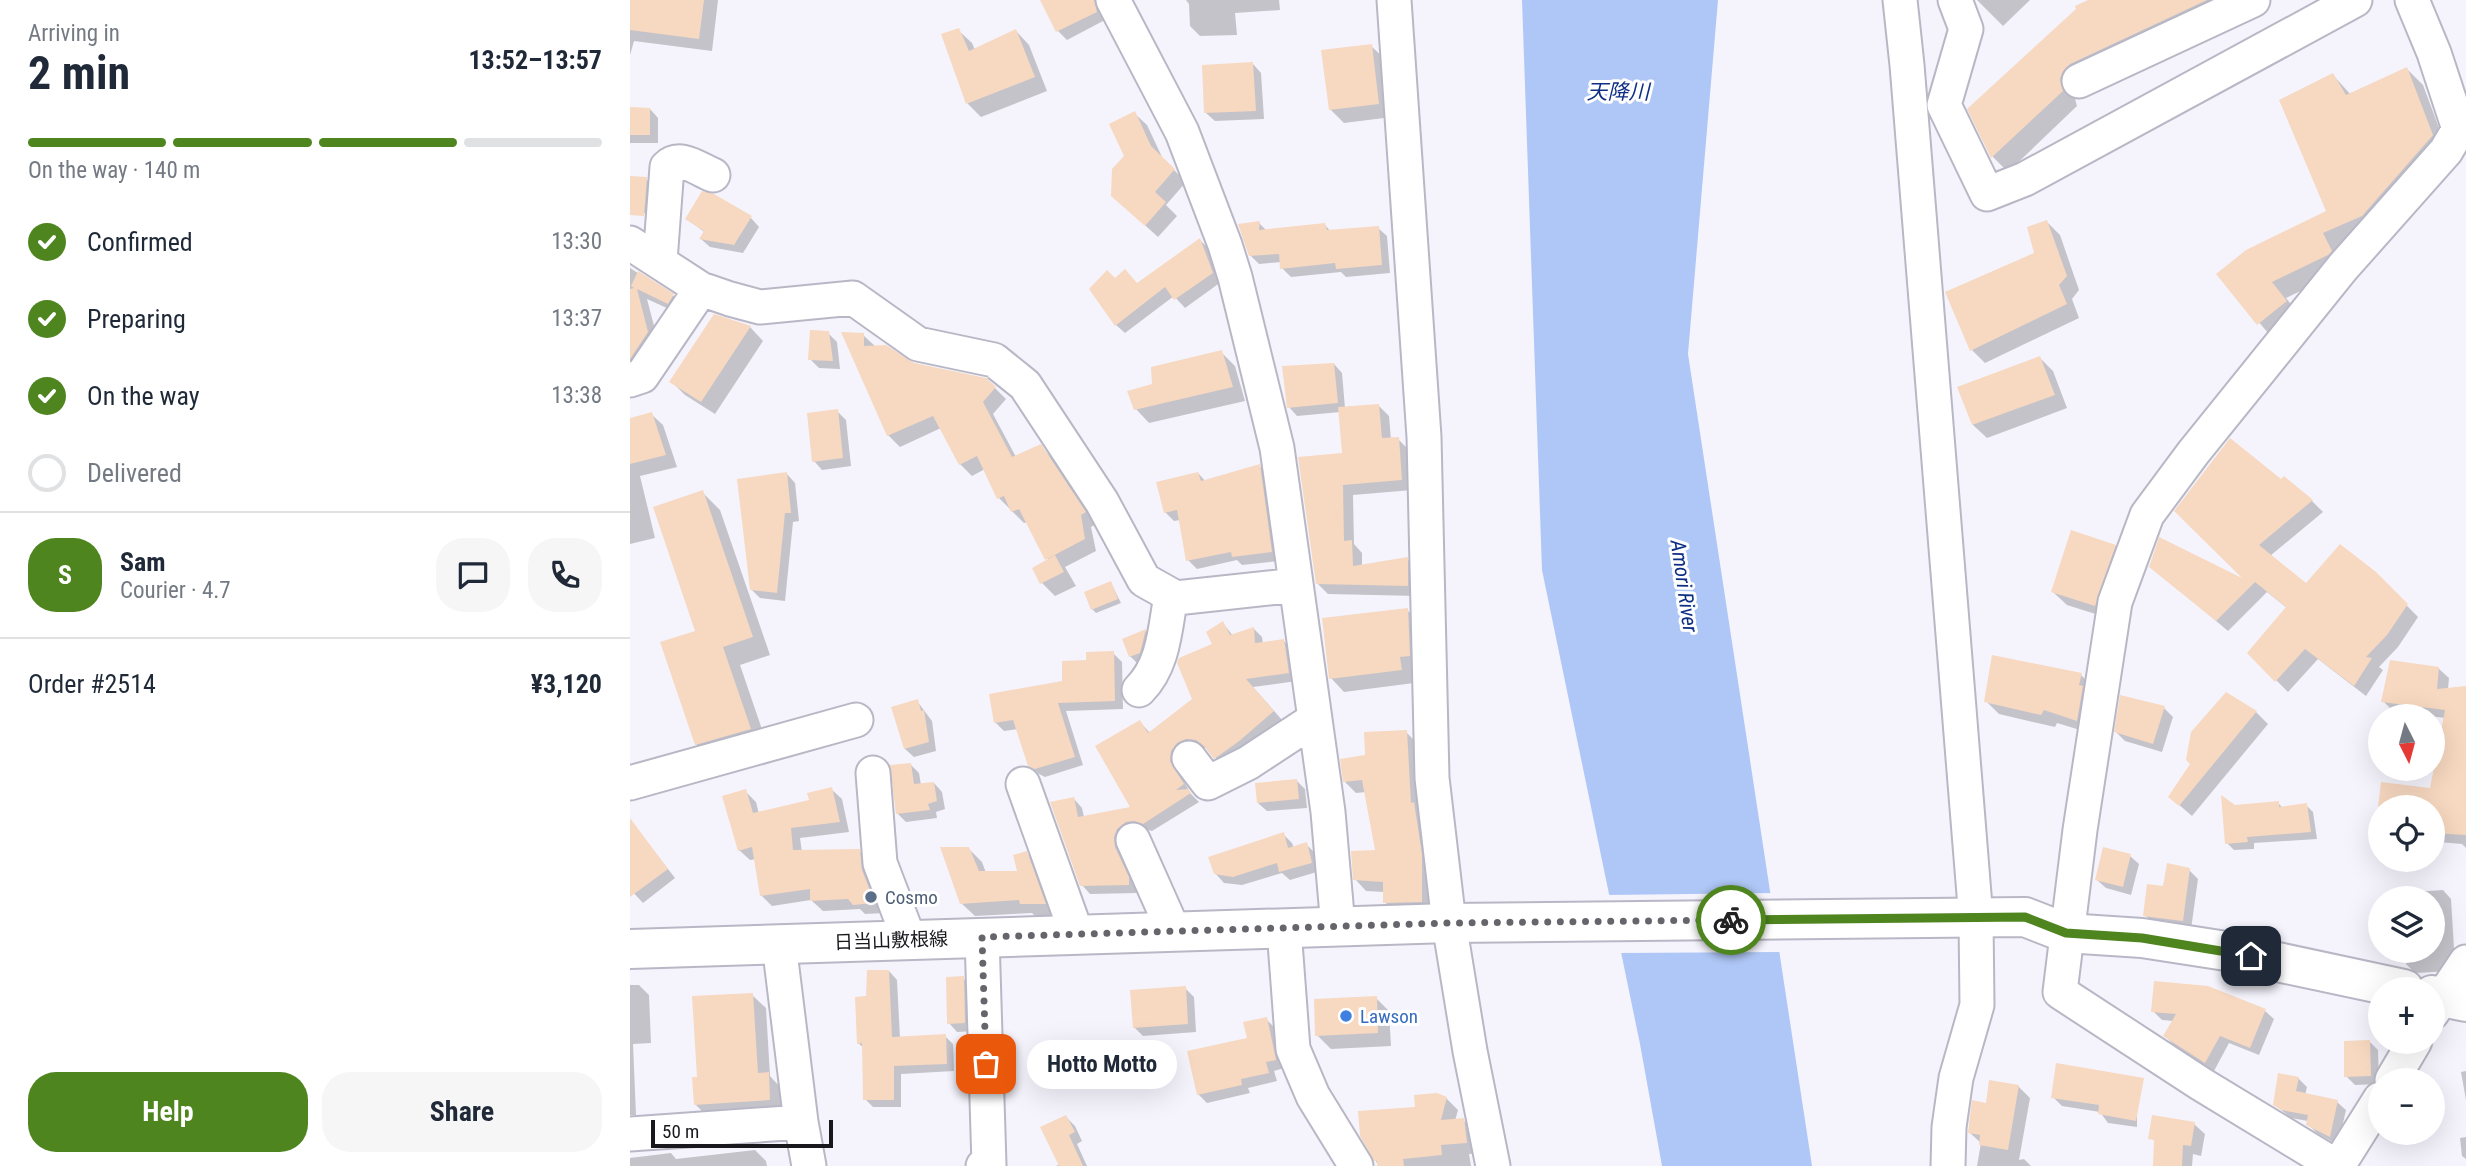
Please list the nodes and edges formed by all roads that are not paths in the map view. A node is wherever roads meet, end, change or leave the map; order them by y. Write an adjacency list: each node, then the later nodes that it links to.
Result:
1 (1113, 0): 14 (street)
2 (1394, 0): 25 (street)
3 (1900, 0): 24 (street)
4 (1955, 0): 6 (street)
5 (2253, 0): 8 (street)
6 (2355, 0)
7 (2412, 0): 29 (street)
8 (2079, 81)
9 (713, 175): 11 (street)
10 (630, 243): 11 (street)
11 (660, 261): 12 (street)
12 (701, 289): 13 (street); 15 (street)
13 (630, 380)
14 (1296, 585): 15 (street); 17 (street)
15 (1171, 595): 16 (street)
16 (1139, 690)
17 (1315, 719): 19 (street); 26 (street)
18 (856, 720): 21 (street)
19 (1189, 758)
20 (873, 773): 32 (street)
21 (630, 783)
22 (1023, 784): 30 (street)
23 (1133, 840): 28 (street)
24 (1976, 919): 25 (main road, 日当山敷根線); 29 (main road, 日当山敷根線); 45 (street)
25 (1461, 923): 26 (main road, 日当山敷根線); 44 (street)
26 (1338, 927): 27 (main road, 日当山敷根線)
27 (1284, 929): 28 (main road, 日当山敷根線); 43 (street)
28 (1174, 932): 30 (main road, 日当山敷根線)
29 (2066, 933): 36 (main road, 日当山敷根線); 46 (street)
30 (1077, 934): 31 (main road, 日当山敷根線)
31 (982, 937): 32 (main road, 日当山敷根線); 42 (street)
32 (909, 939): 33 (main road, 日当山敷根線)
33 (779, 944): 34 (main road, 日当山敷根線); 39 (street)
34 (630, 949)
35 (2466, 962): 37 (street)
36 (2368, 981)
37 (2445, 999)
38 (2368, 1117): 46 (street)
39 (801, 1122): 40 (street); 41 (street)
40 (630, 1134)
41 (809, 1166)
42 (983, 1166)
43 (1356, 1166)
44 (1493, 1166)
45 (1948, 1166)
46 (2337, 1166)

